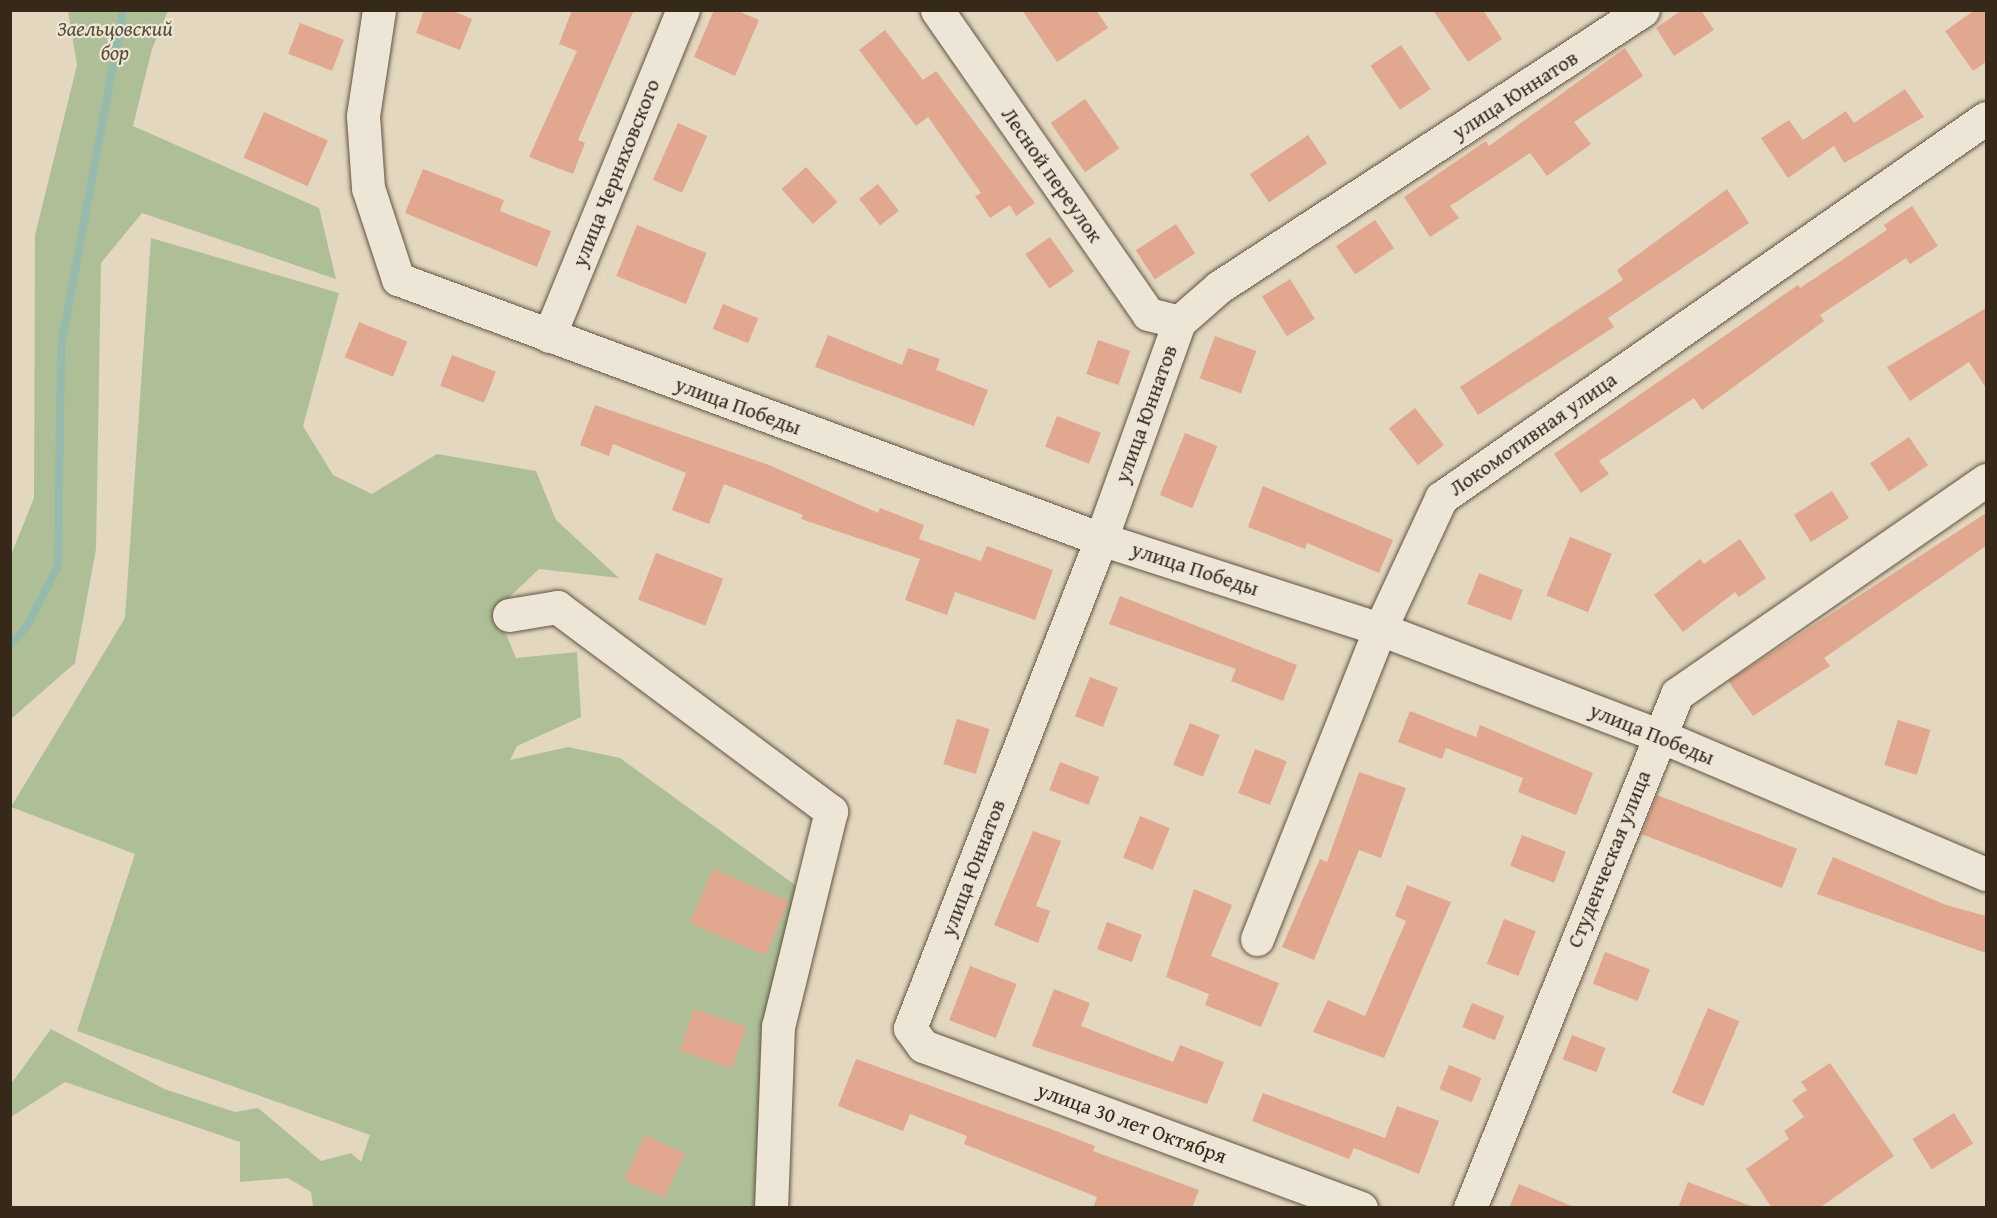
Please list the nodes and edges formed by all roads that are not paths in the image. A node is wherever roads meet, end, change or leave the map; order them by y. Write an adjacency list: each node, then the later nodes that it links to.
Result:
1 (379, 10): 7 (street, улица Победы)
2 (683, 10): 7 (street, улица Черняховского)
3 (937, 10): 6 (street, Лесной переулок)
4 (1628, 15): 6 (street, улица Юннатов)
5 (1986, 118): 11 (street, Локомотивная улица)
6 (1179, 322): 9 (street, улица Юннатов)
7 (549, 336): 9 (street, улица Победы)
8 (1986, 480): 12 (street, Студенческая улица)
9 (1101, 539): 11 (street, улица Победы); 15 (street, улица Юннатов)
10 (509, 615): 16 (street)
11 (1380, 630): 12 (street, улица Победы); 14 (street, Локомотивная улица)
12 (1658, 735): 13 (street, улица Победы); 18 (street, Студенческая улица)
13 (1986, 874)
14 (1257, 939)
15 (910, 1028): 17 (street, улица 30 лет Октября)
16 (771, 1208)
17 (1361, 1208)
18 (1470, 1208)

